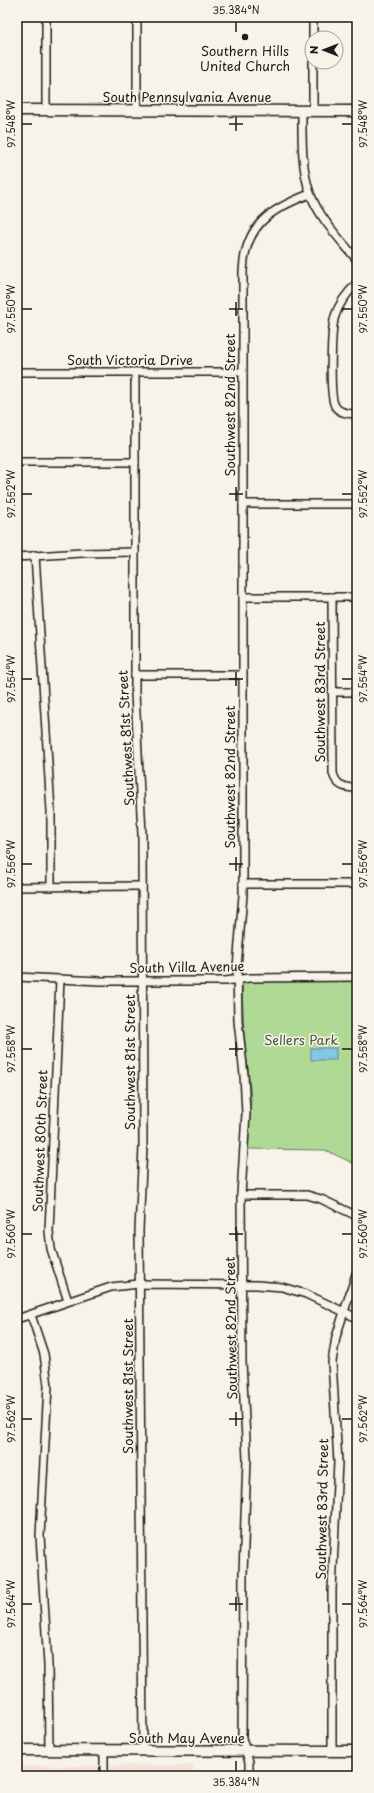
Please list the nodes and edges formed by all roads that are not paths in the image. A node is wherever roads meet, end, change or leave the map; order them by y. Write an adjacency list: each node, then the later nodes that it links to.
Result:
1 (46, 17): 7 (street)
2 (137, 17): 8 (street)
3 (313, 17): 4 (street)
4 (313, 30)
5 (313, 70): 10 (street)
6 (17, 110): 7 (main road, South Pennsylvania Avenue)
7 (46, 110): 8 (main road, South Pennsylvania Avenue)
8 (137, 110): 9 (main road, South Pennsylvania Avenue)
9 (302, 110): 10 (main road, South Pennsylvania Avenue); 12 (street)
10 (313, 110): 11 (main road, South Pennsylvania Avenue)
11 (357, 111)
12 (310, 194): 13 (street); 17 (street, Southwest 82nd Street)
13 (357, 260)
14 (357, 283): 18 (street)
15 (17, 372): 16 (street, South Victoria Drive)
16 (135, 372): 17 (street, South Victoria Drive); 20 (street, Southwest 81st Street)
17 (242, 372): 21 (street, Southwest 82nd Street)
18 (357, 414)
19 (17, 462): 20 (street)
20 (135, 462): 23 (street, Southwest 81st Street)
21 (242, 504): 22 (street); 26 (street, Southwest 82nd Street)
22 (357, 504)
23 (135, 552): 25 (street); 29 (street, Southwest 81st Street)
24 (17, 556): 25 (street)
25 (35, 556): 36 (street)
26 (243, 597): 27 (street); 30 (street, Southwest 82nd Street)
27 (332, 597): 28 (street); 31 (street, Southwest 83rd Street)
28 (357, 597)
29 (134, 675): 30 (street); 37 (street, Southwest 81st Street)
30 (242, 675): 34 (street, Southwest 82nd Street)
31 (332, 692): 32 (street); 33 (street, Southwest 83rd Street)
32 (357, 692)
33 (357, 788)
34 (243, 884): 35 (street); 42 (street, Southwest 82nd Street)
35 (357, 884)
36 (51, 886): 37 (street); 38 (street)
37 (142, 886): 43 (street, Southwest 81st Street)
38 (17, 887)
39 (17, 977): 41 (street, South Villa Avenue)
40 (357, 977): 42 (street, South Villa Avenue)
41 (60, 979): 43 (street, South Villa Avenue); 49 (street, Southwest 80th Street)
42 (237, 979): 43 (street, South Villa Avenue); 44 (street, Southwest 82nd Street)
43 (142, 981): 47 (street, Southwest 81st Street)
44 (241, 1195): 45 (street); 48 (street, Southwest 82nd Street)
45 (357, 1216)
46 (357, 1271): 50 (street, Southwest 83rd Street)
47 (139, 1284): 48 (street); 49 (street); 57 (street, Southwest 81st Street)
48 (241, 1285): 50 (street); 58 (street, Southwest 82nd Street)
49 (68, 1301): 51 (street)
50 (344, 1312): 52 (street); 59 (street, Southwest 83rd Street)
51 (31, 1315): 53 (street); 55 (street)
52 (357, 1318)
53 (17, 1319)
54 (17, 1750): 55 (main road, South May Avenue)
55 (50, 1751): 56 (main road, South May Avenue)
56 (104, 1751): 57 (main road, South May Avenue); 61 (street)
57 (143, 1751): 58 (main road, South May Avenue)
58 (246, 1751): 59 (main road, South May Avenue); 62 (street, Southwest 82nd Street)
59 (332, 1751): 60 (main road, South May Avenue)
60 (357, 1751)
61 (104, 1776)
62 (248, 1776)

